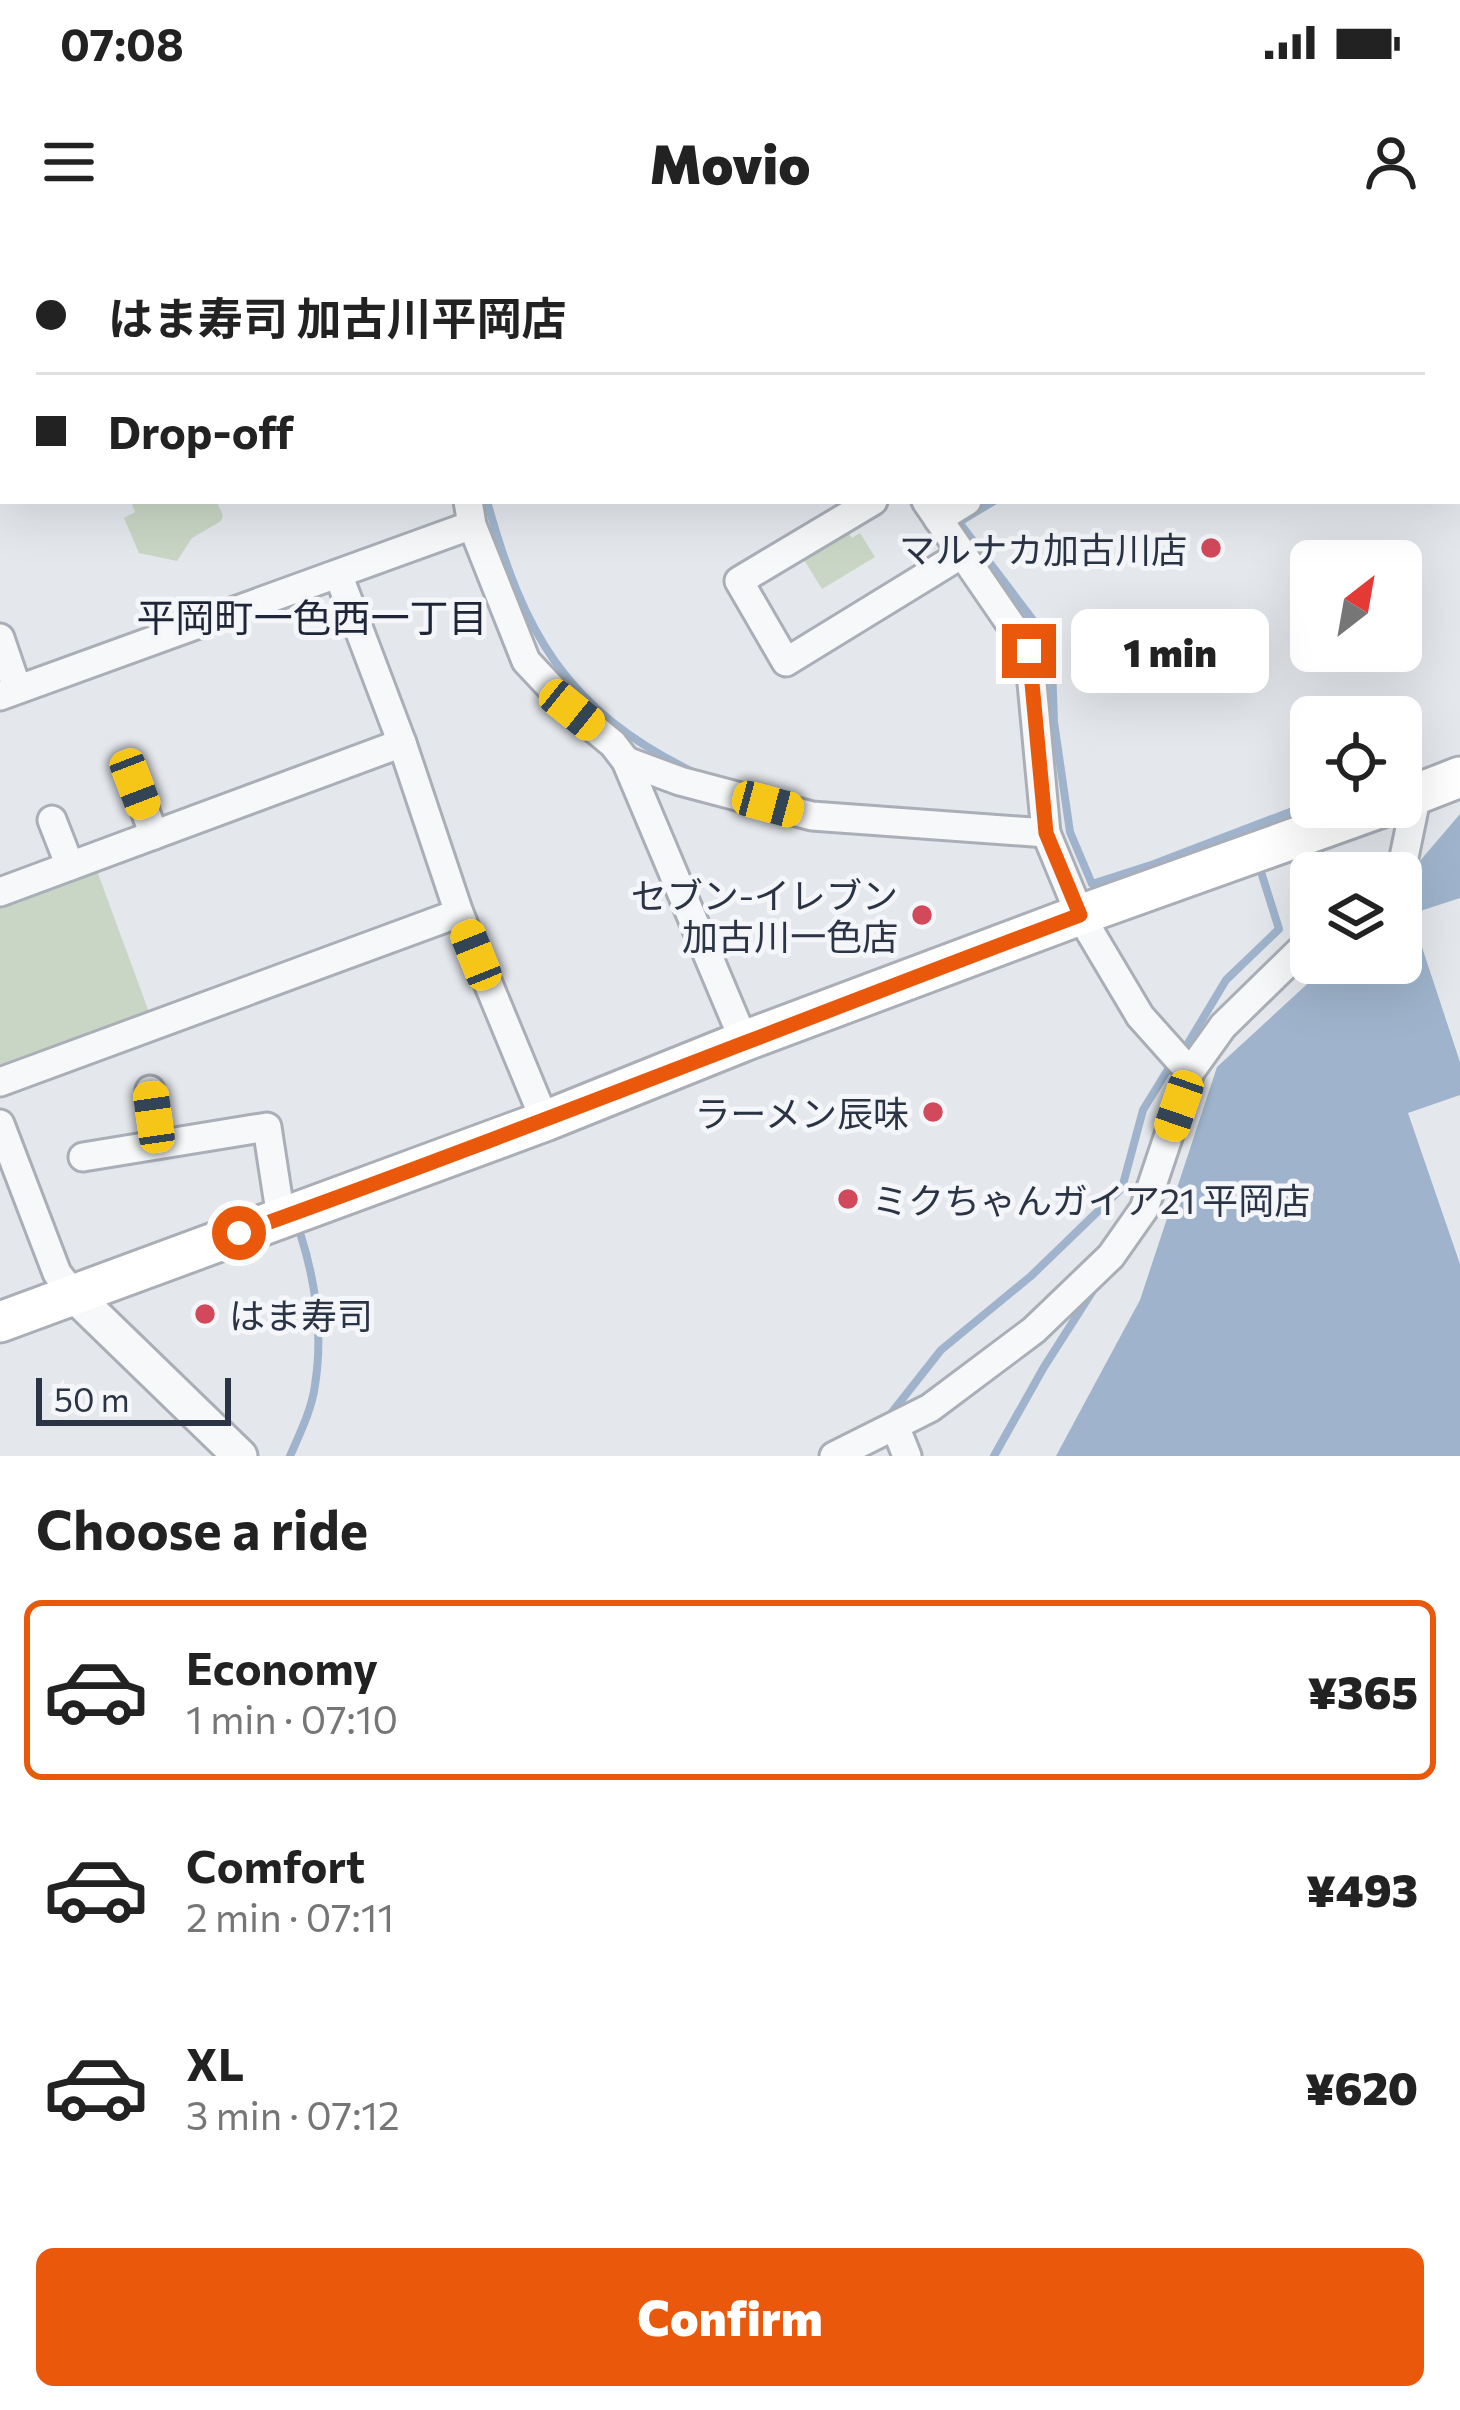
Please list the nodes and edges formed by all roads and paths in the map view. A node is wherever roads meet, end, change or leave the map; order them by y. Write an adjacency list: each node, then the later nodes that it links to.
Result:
1 (868, 504): 4 (street)
2 (932, 510): 4 (street)
3 (470, 513): 5 (street); 9 (street)
4 (962, 554): 15 (street)
5 (338, 574): 7 (street); 8 (street)
6 (0, 638): 7 (street)
7 (8, 692)
8 (402, 743): 16 (street); 19 (street)
9 (626, 761): 15 (street); 22 (street)
10 (1460, 777): 12 (main road)
11 (135, 784): 16 (street)
12 (1422, 792)
13 (52, 820): 17 (street)
14 (1322, 828): 20 (main road)
15 (1046, 833): 20 (street)
16 (154, 835): 17 (street)
17 (70, 866): 18 (street)
18 (0, 892)
19 (459, 913): 24 (street); 26 (street)
20 (1080, 915): 22 (main road); 23 (street)
21 (1290, 961): 23 (street)
22 (744, 1041): 26 (main road)
23 (1190, 1072): 33 (street)
24 (0, 1082)
25 (150, 1090): 28 (street)
26 (545, 1120): 30 (main road)
27 (0, 1124): 31 (street)
28 (158, 1144): 29 (street); 30 (street)
29 (83, 1156)
30 (281, 1218): 31 (main road)
31 (73, 1294): 32 (main road); 34 (street)
32 (0, 1322)
33 (896, 1426): 35 (street); 36 (street)
34 (240, 1456)
35 (834, 1456)
36 (908, 1456)

